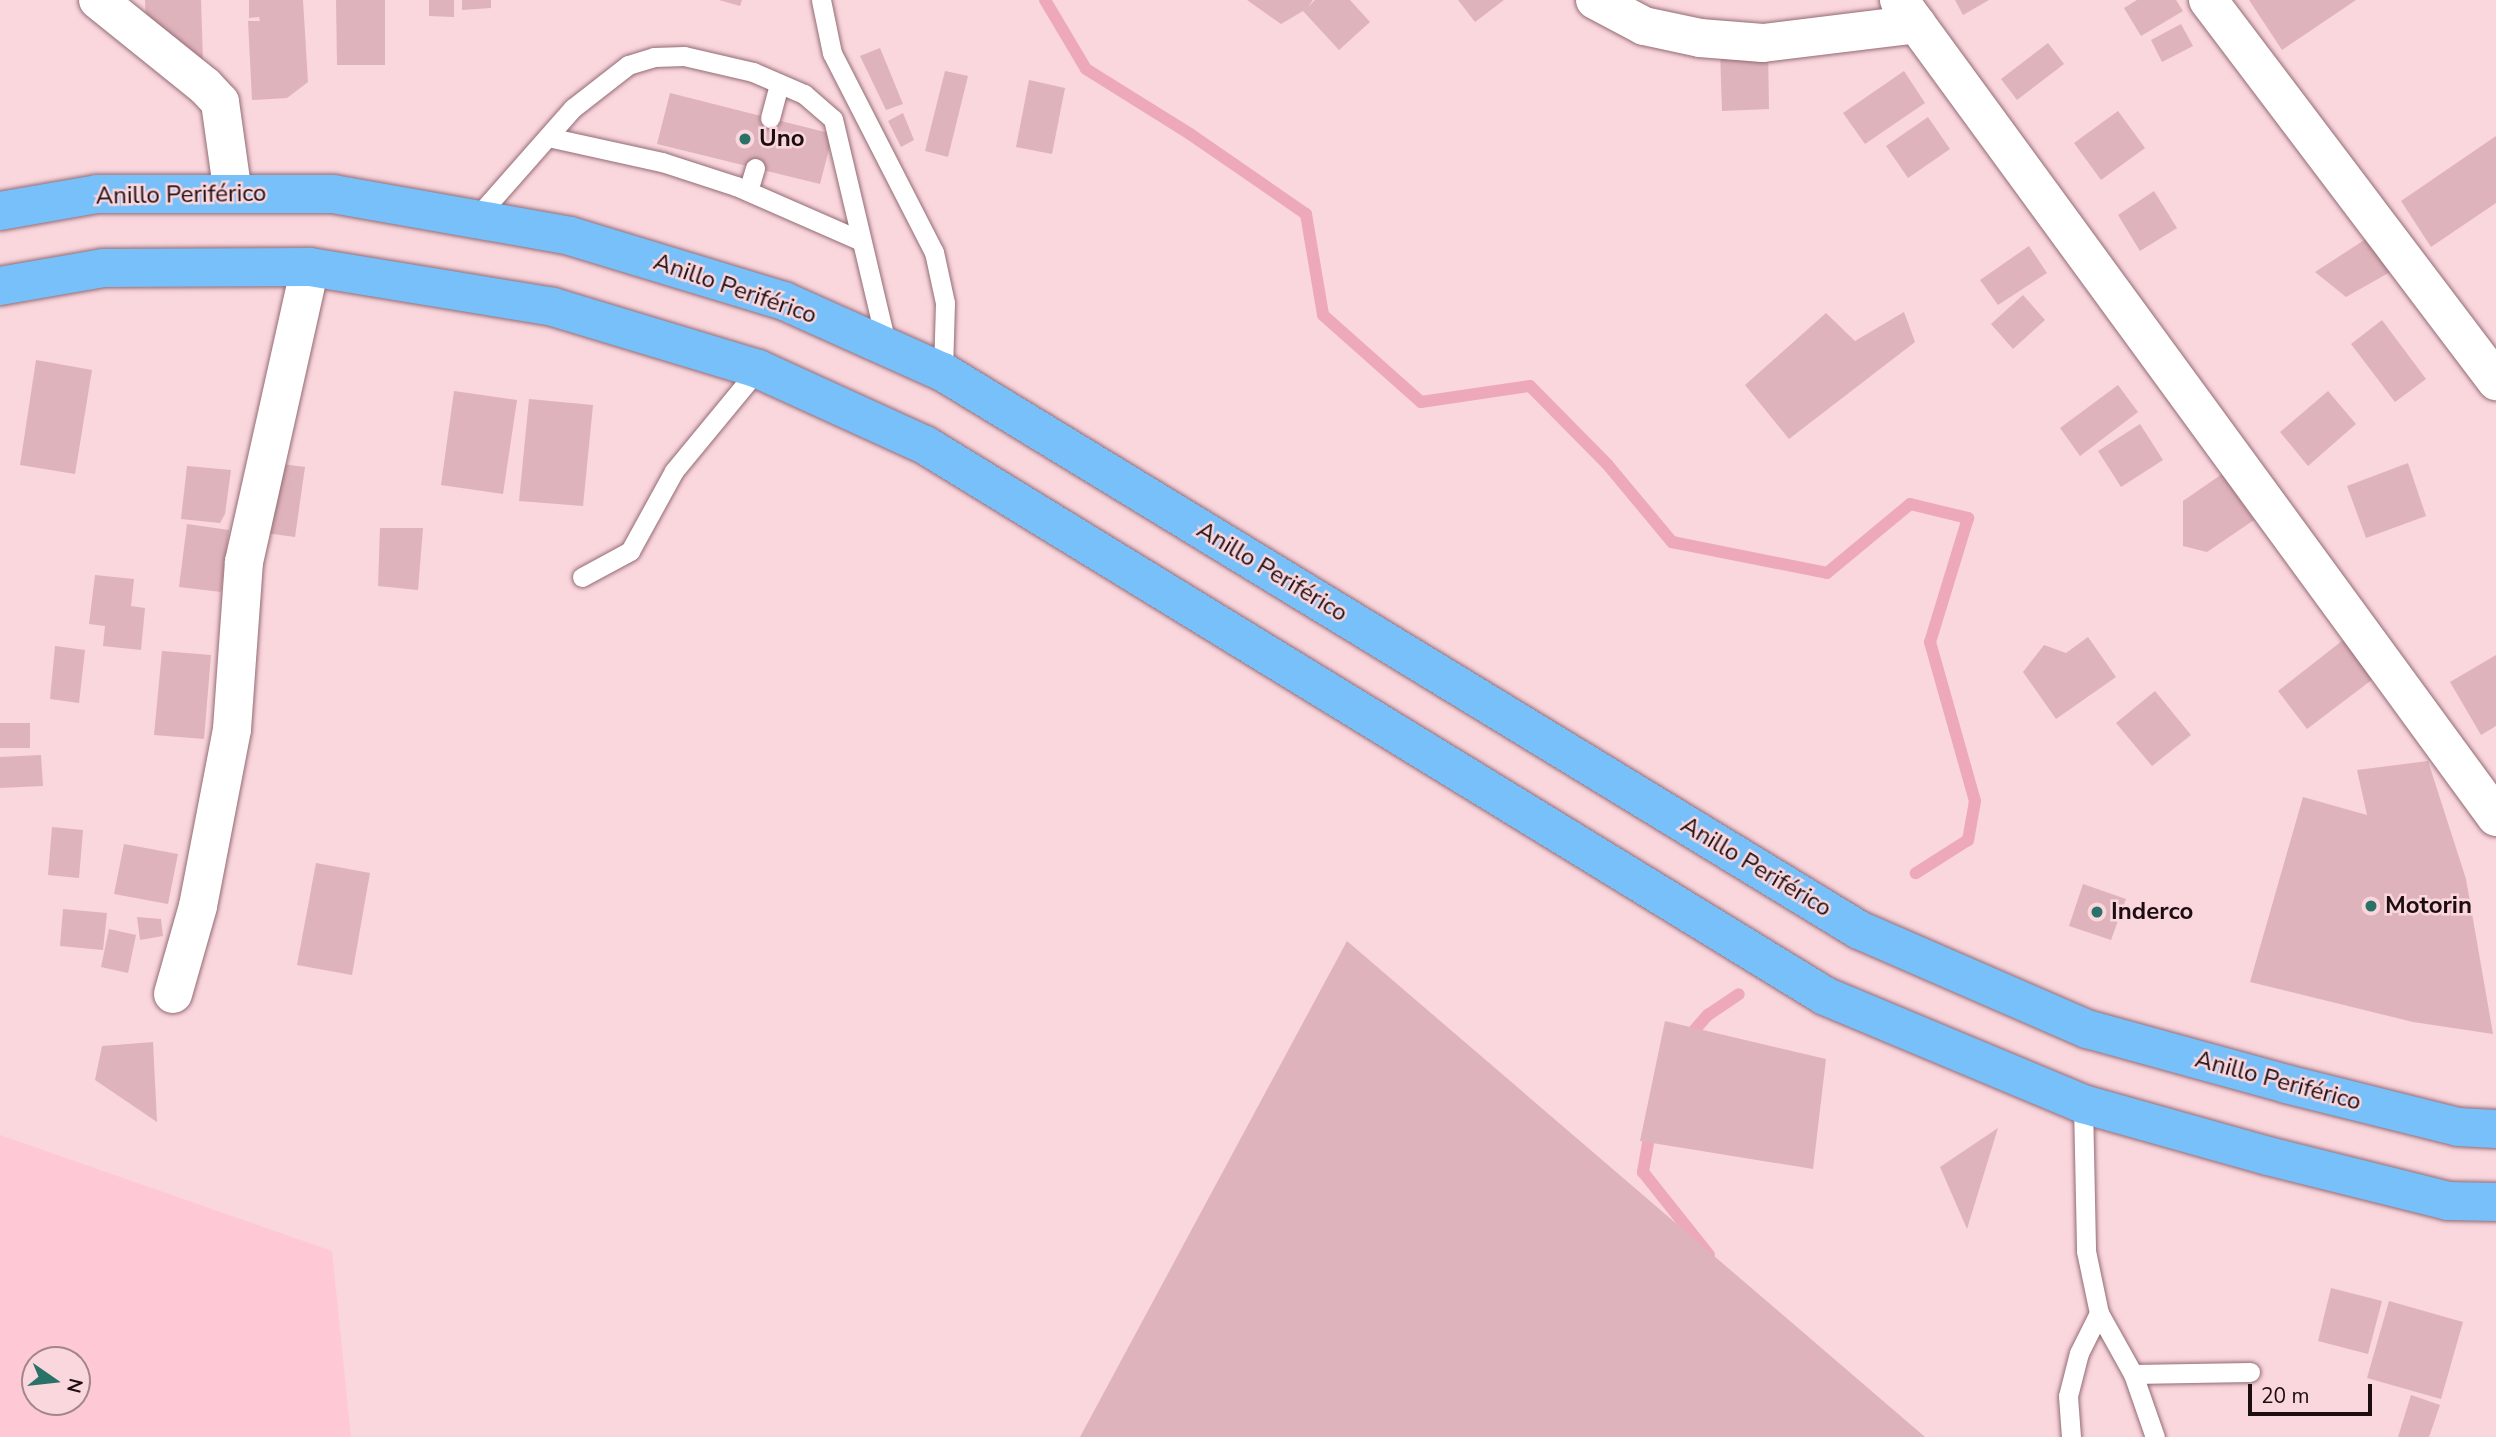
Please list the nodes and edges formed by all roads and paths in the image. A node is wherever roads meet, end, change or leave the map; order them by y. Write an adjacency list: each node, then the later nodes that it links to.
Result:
1 (98, 0): 11 (street)
2 (821, 0): 19 (lane)
3 (1595, 0): 5 (street)
4 (2208, 0): 20 (street)
5 (1908, 12): 22 (street)
6 (779, 84): 7 (lane); 8 (lane); 14 (lane)
7 (769, 118)
8 (548, 136): 10 (lane); 13 (lane)
9 (755, 167): 10 (lane)
10 (748, 191): 14 (lane)
11 (233, 194): 12 (highway, Anillo Periférico); 13 (highway, Anillo Periférico)
12 (0, 211)
13 (475, 219): 17 (highway, Anillo Periférico)
14 (861, 241): 17 (lane)
15 (310, 267): 16 (highway); 18 (highway); 23 (street)
16 (0, 286)
17 (887, 347): 19 (highway, Anillo Periférico)
18 (758, 369): 21 (lane); 24 (highway)
19 (943, 372): 25 (highway, Anillo Periférico)
20 (2496, 382)
21 (582, 577)
22 (2496, 817)
23 (173, 994)
24 (2083, 1104): 26 (highway); 27 (lane)
25 (2496, 1129)
26 (2496, 1202)
27 (2099, 1313): 29 (lane); 30 (lane)
28 (2250, 1372): 29 (lane)
29 (2133, 1374): 31 (lane)
30 (2071, 1437)
31 (2155, 1437)

